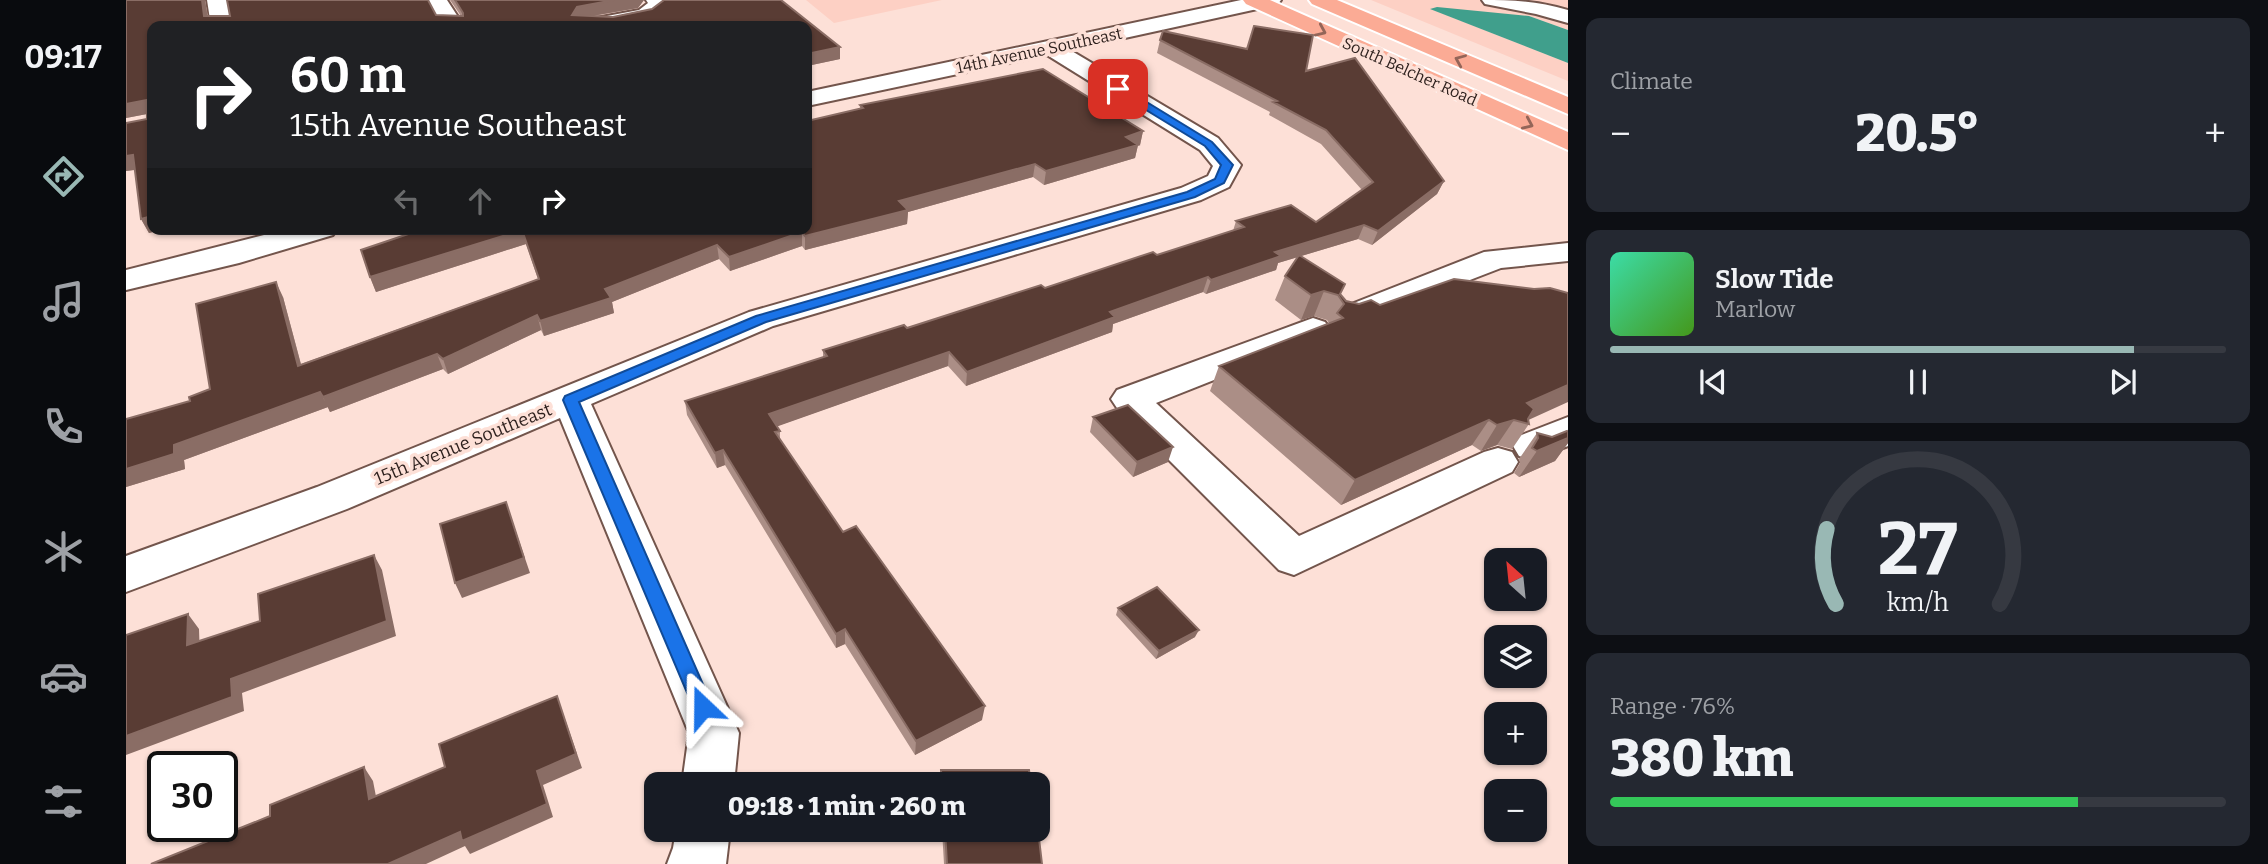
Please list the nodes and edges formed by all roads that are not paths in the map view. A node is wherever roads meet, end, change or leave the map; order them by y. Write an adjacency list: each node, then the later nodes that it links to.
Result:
1 (218, 0): 8 (street)
2 (437, 0): 9 (street)
3 (1319, 0): 13 (main road, South Belcher Road, one-way to 3)
4 (1261, 1): 11 (street, 14th Avenue Southeast); 14 (main road, South Belcher Road, one-way to 14)
5 (1505, 1): 7 (street)
6 (651, 8): 10 (street)
7 (1568, 17)
8 (221, 21)
9 (450, 21)
10 (605, 21)
11 (1050, 47): 12 (street, 14th Avenue Southeast); 18 (street, 15th Avenue Southeast)
12 (812, 98)
13 (1568, 106)
14 (1568, 142)
15 (301, 235): 17 (street)
16 (1568, 252): 21 (street)
17 (126, 280)
18 (571, 400): 22 (street, 15th Avenue Southeast); 23 (street)
19 (1568, 430): 20 (street)
20 (1533, 446)
21 (1498, 462)
22 (126, 574)
23 (709, 772)
24 (701, 842): 25 (street)
25 (695, 864)

